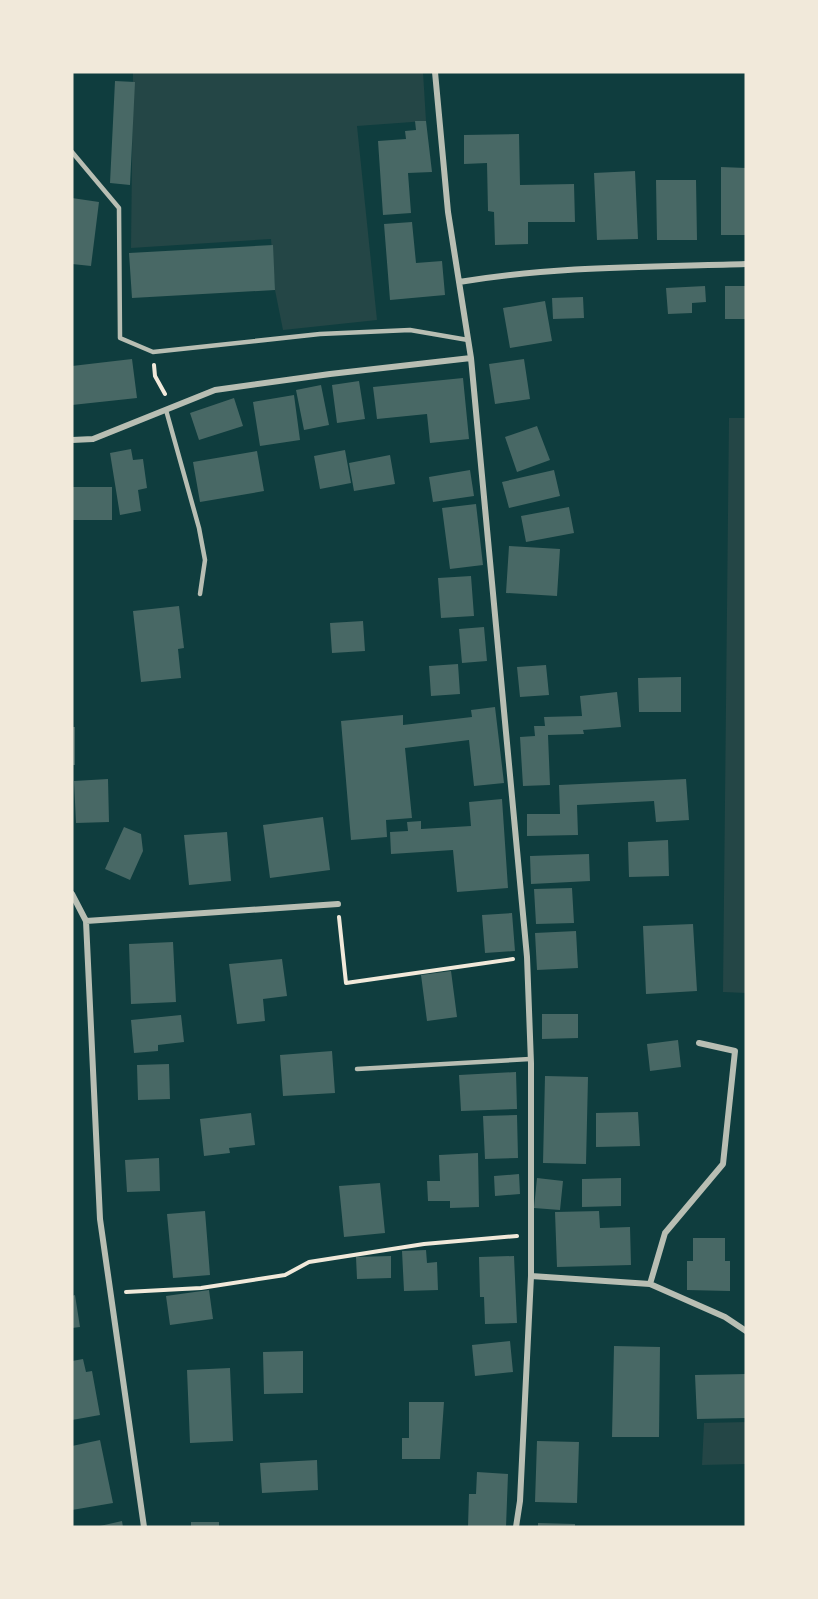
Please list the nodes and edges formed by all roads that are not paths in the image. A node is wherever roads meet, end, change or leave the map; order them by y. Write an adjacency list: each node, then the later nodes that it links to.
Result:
1 (435, 72): 4 (street)
2 (72, 152): 5 (lane)
3 (746, 264): 4 (street)
4 (459, 282): 5 (street)
5 (468, 340): 6 (street)
6 (471, 358): 7 (street); 14 (street)
7 (166, 410): 8 (street); 9 (lane)
8 (72, 440)
9 (200, 594)
10 (72, 894): 12 (street)
11 (338, 904): 12 (street)
12 (86, 921): 19 (street)
13 (699, 1043): 17 (street)
14 (530, 1059): 15 (lane); 16 (street)
15 (357, 1069)
16 (531, 1276): 17 (street); 20 (street)
17 (651, 1284): 18 (street)
18 (746, 1331)
19 (144, 1527)
20 (516, 1527)

